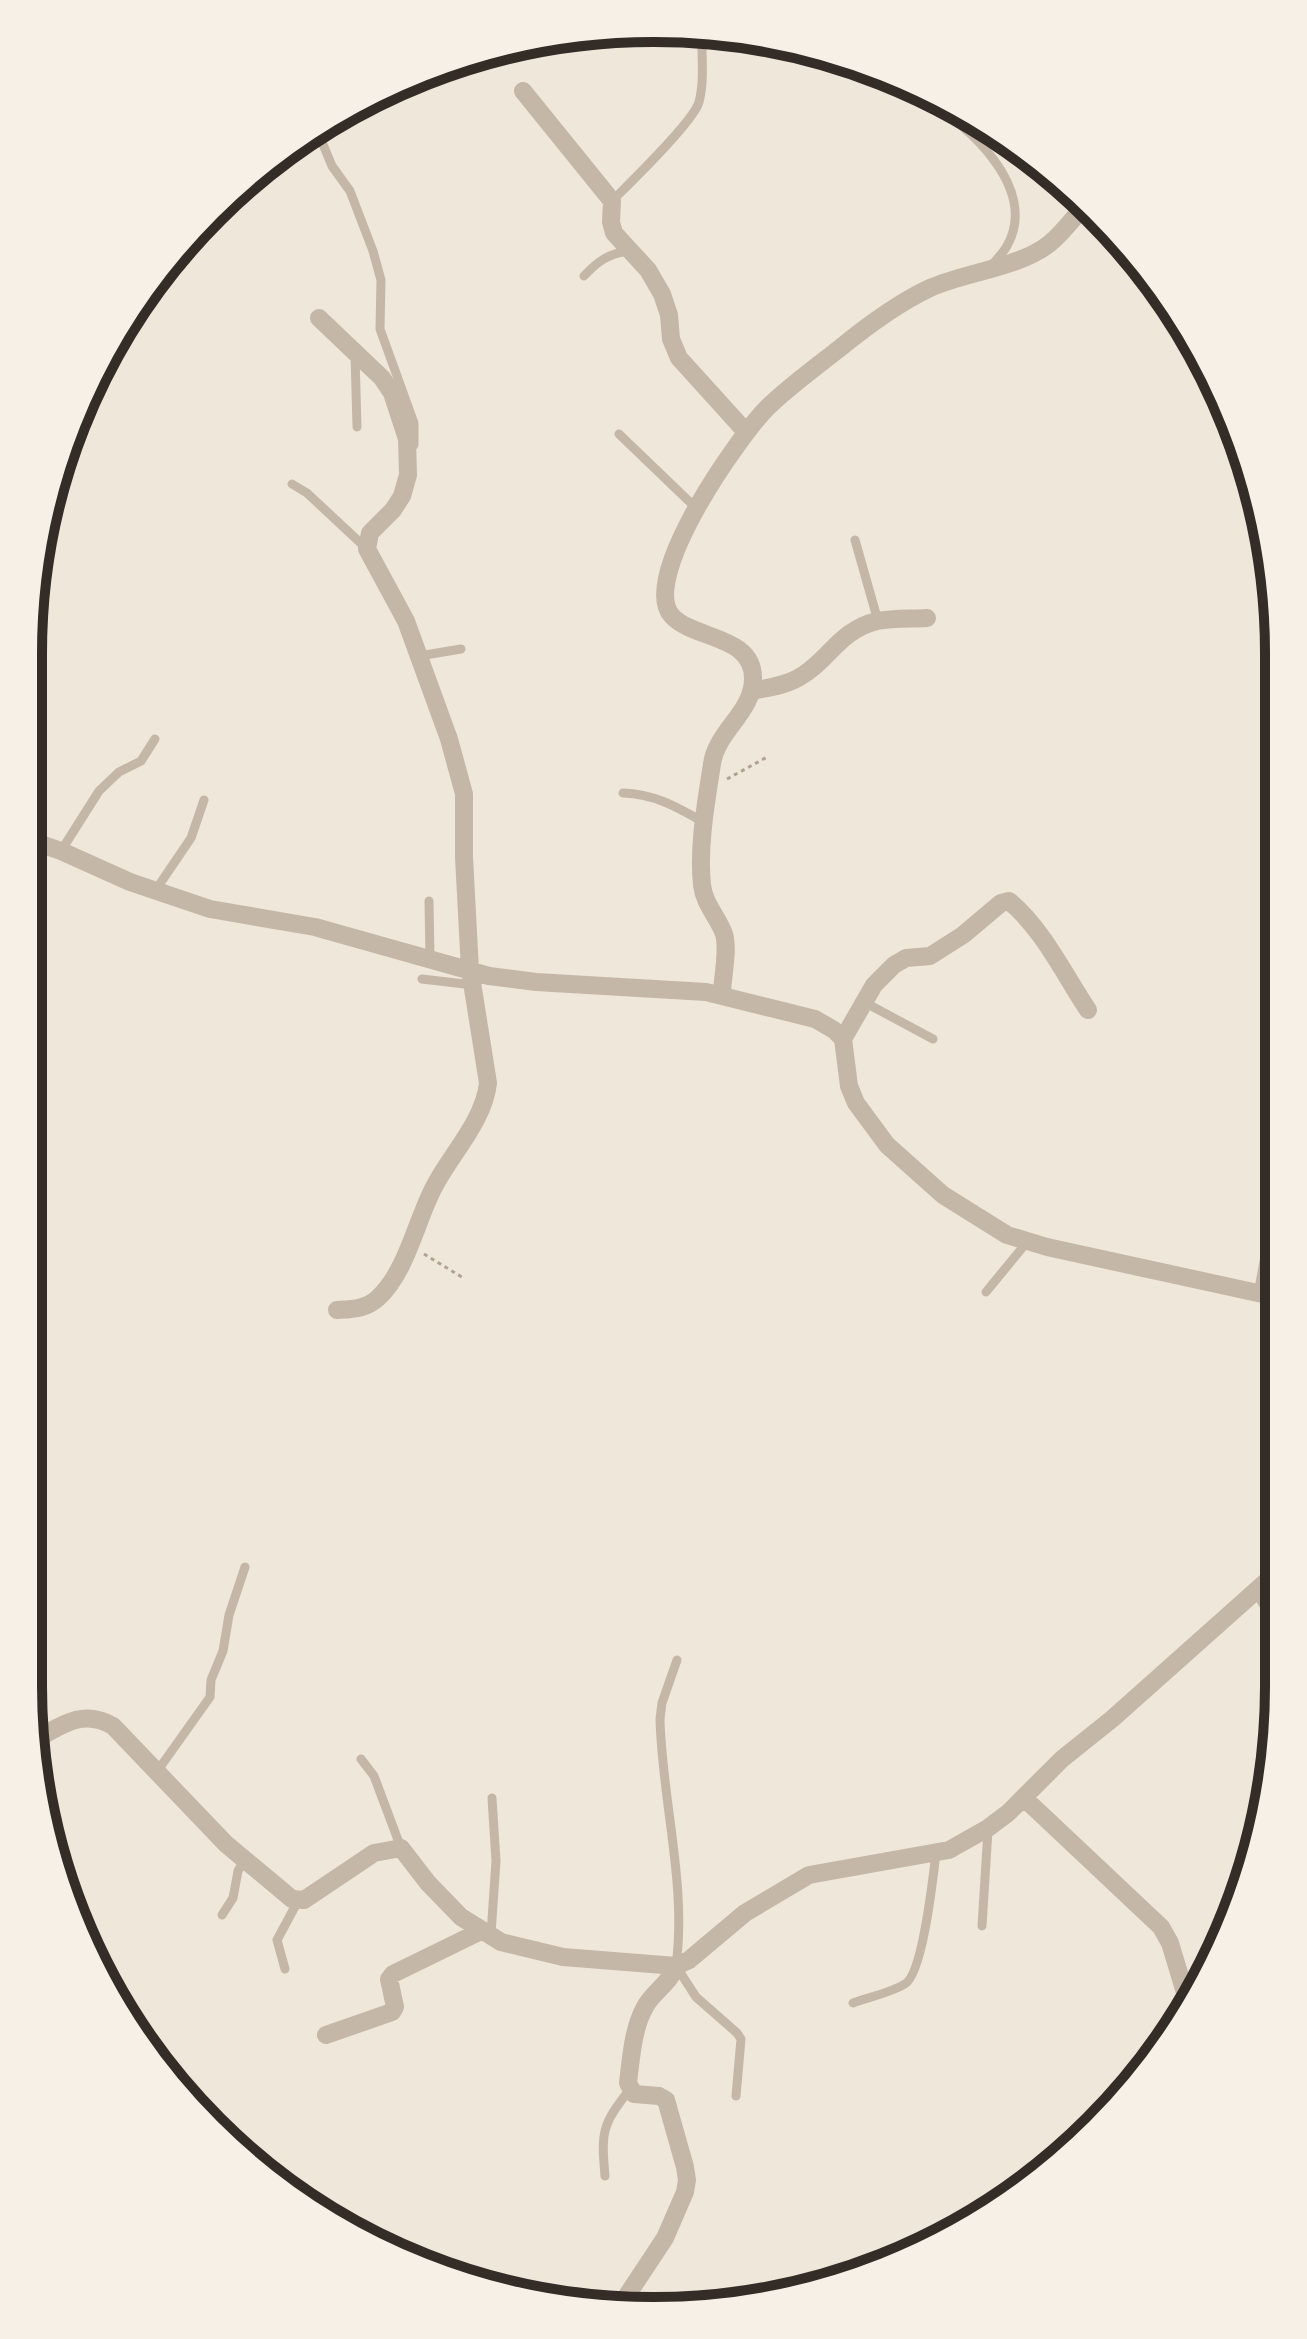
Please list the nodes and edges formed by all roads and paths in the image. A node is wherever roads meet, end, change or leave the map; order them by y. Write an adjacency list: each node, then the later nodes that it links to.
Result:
1 (702, 44): 5 (lane)
2 (523, 91): 5 (street)
3 (967, 129): 8 (lane)
4 (321, 140): 15 (lane)
5 (612, 201): 7 (street)
6 (1078, 213): 8 (street)
7 (631, 251): 9 (lane); 13 (street)
8 (989, 269): 13 (street)
9 (584, 276)
10 (319, 318): 11 (street)
11 (355, 350): 12 (lane); 15 (street)
12 (357, 427)
13 (746, 432): 17 (street)
14 (619, 434): 17 (lane)
15 (409, 460): 19 (street)
16 (292, 484): 19 (lane)
17 (696, 508): 24 (street)
18 (855, 540): 21 (lane)
19 (367, 549): 23 (street)
20 (927, 618): 21 (street)
21 (878, 621): 24 (street)
22 (461, 649): 23 (lane)
23 (419, 656): 36 (street)
24 (751, 691): 27 (street)
25 (155, 739): 32 (lane)
26 (769, 756): 27 (path)
27 (709, 789): 30 (street)
28 (623, 793): 30 (lane)
29 (204, 800): 33 (lane)
30 (705, 823): 38 (street)
31 (42, 844): 32 (street)
32 (61, 851): 33 (street)
33 (155, 891): 35 (street)
34 (429, 901): 35 (lane)
35 (430, 958): 36 (street)
36 (471, 977): 37 (lane); 38 (street); 44 (street)
37 (422, 979)
38 (722, 995): 41 (street)
39 (864, 1002): 40 (street); 41 (street); 42 (lane)
40 (1088, 1010)
41 (843, 1039): 43 (street)
42 (933, 1039)
43 (1027, 1241): 46 (lane); 47 (street)
44 (410, 1246): 45 (path); 48 (street)
45 (465, 1279)
46 (986, 1292)
47 (1265, 1296)
48 (337, 1310)
49 (245, 1567): 56 (lane)
50 (1265, 1582): 51 (street)
51 (1255, 1591): 52 (lane); 58 (street)
52 (1265, 1607)
53 (677, 1660): 67 (lane)
54 (44, 1735): 56 (street)
55 (361, 1759): 60 (lane)
56 (156, 1773): 62 (street)
57 (492, 1798): 66 (lane)
58 (1024, 1798): 59 (street); 69 (street)
59 (988, 1828): 61 (street); 65 (lane)
60 (401, 1848): 63 (street); 66 (street)
61 (937, 1853): 67 (street); 70 (lane)
62 (245, 1859): 63 (street); 64 (lane)
63 (298, 1901): 68 (lane)
64 (222, 1915)
65 (982, 1926)
66 (486, 1934): 67 (street); 71 (street)
67 (676, 1966): 72 (street); 73 (lane)
68 (285, 1969)
69 (1184, 1989)
70 (853, 2003)
71 (326, 2035)
72 (630, 2089): 74 (lane); 75 (street)
73 (736, 2096)
74 (605, 2176)
75 (633, 2296)

